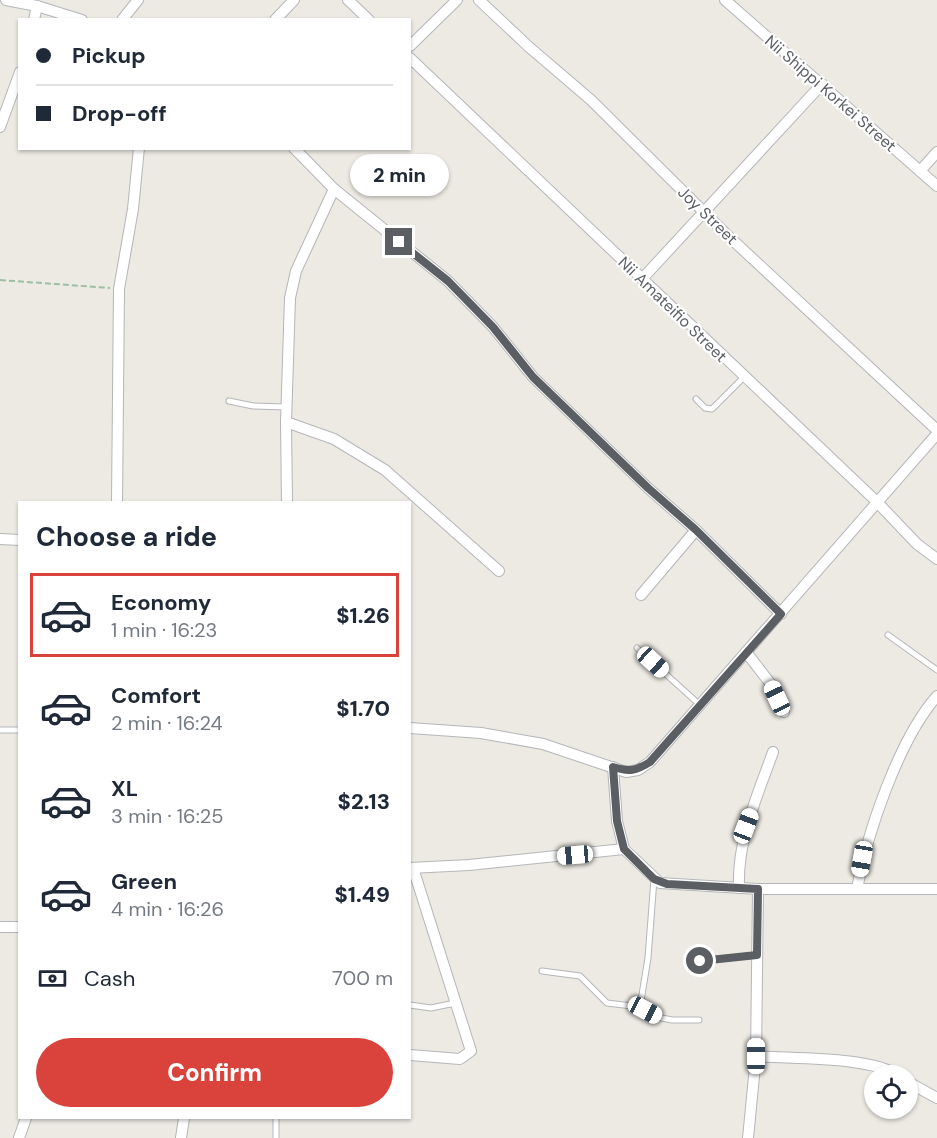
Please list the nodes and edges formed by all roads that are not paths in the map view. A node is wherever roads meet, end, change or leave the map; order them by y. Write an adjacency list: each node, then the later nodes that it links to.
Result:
1 (6, 0): 8 (street)
2 (138, 0): 11 (street)
3 (294, 0): 12 (street)
4 (348, 0): 13 (street)
5 (457, 0): 14 (street)
6 (479, 0): 25 (street, Joy Street)
7 (725, 0): 16 (street, Nii Shippi Korkei Street)
8 (38, 6): 9 (street); 10 (street)
9 (35, 18)
10 (76, 18)
11 (124, 18)
12 (277, 18)
13 (367, 18)
14 (411, 45)
15 (411, 59): 26 (street, Nii Amateifio Street)
16 (822, 84): 22 (street, Nii Shippi Korkei Street); 25 (street)
17 (17, 89): 18 (street)
18 (0, 127)
19 (139, 150): 33 (street)
20 (296, 150): 24 (street)
21 (937, 152): 22 (street)
22 (920, 171): 23 (street, Nii Shippi Korkei Street)
23 (937, 186)
24 (334, 189): 30 (street); 36 (street)
25 (704, 212): 26 (street); 32 (street, Joy Street)
26 (642, 279): 27 (street, Nii Amateifio Street)
27 (745, 376): 28 (lane); 35 (street, Nii Amateifio Street)
28 (696, 399)
29 (230, 401): 30 (lane)
30 (286, 407): 31 (street)
31 (286, 422): 34 (street); 40 (street)
32 (937, 432): 35 (street)
33 (117, 501)
34 (287, 501)
35 (876, 501): 39 (street, Nii Amateifio Street); 42 (street)
36 (696, 530): 41 (street); 42 (street)
37 (0, 539): 38 (street)
38 (18, 540)
39 (937, 559)
40 (499, 571)
41 (641, 595)
42 (781, 614): 45 (street)
43 (888, 635): 46 (lane)
44 (637, 648): 48 (lane)
45 (746, 652): 48 (street); 49 (street)
46 (937, 670)
47 (937, 696): 60 (street)
48 (701, 706): 54 (street)
49 (784, 712)
50 (411, 728): 54 (street)
51 (0, 730): 52 (lane)
52 (18, 730)
53 (773, 752): 58 (street)
54 (613, 767): 55 (street)
55 (624, 849): 56 (street); 57 (street)
56 (411, 868): 67 (street)
57 (654, 879): 58 (street); 69 (lane)
58 (739, 888): 59 (street)
59 (758, 889): 60 (street); 64 (street)
60 (857, 889): 61 (street)
61 (937, 889)
62 (0, 927): 63 (street)
63 (18, 927)
64 (757, 955): 65 (lane); 72 (street)
65 (700, 961)
66 (542, 971): 69 (lane)
67 (455, 1003): 68 (lane); 71 (street)
68 (411, 1005)
69 (640, 1007): 70 (lane)
70 (699, 1020)
71 (411, 1055)
72 (756, 1056): 73 (street); 82 (street)
73 (870, 1065)
74 (918, 1088): 75 (street)
75 (937, 1098)
76 (26, 1119): 79 (street)
77 (184, 1119): 80 (street)
78 (276, 1119): 81 (lane)
79 (18, 1138)
80 (181, 1138)
81 (276, 1138)
82 (748, 1138)

